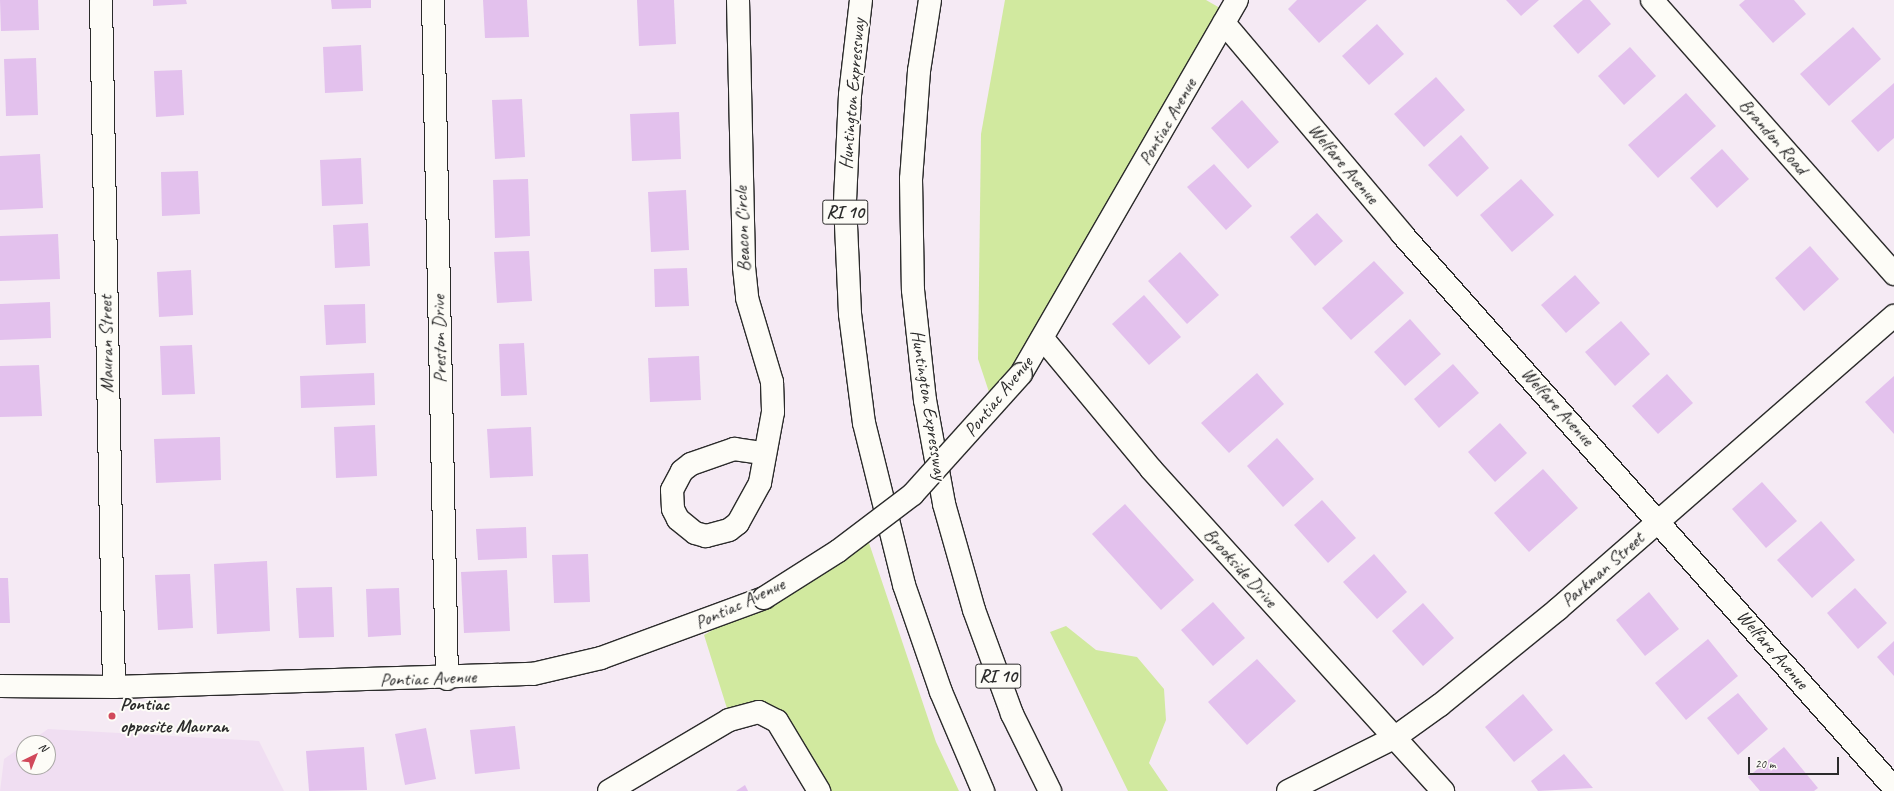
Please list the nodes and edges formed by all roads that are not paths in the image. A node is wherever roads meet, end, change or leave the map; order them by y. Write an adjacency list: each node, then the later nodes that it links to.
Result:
1 (101, 0): 16 (main road, Mauran Street)
2 (433, 0): 14 (main road, Preston Drive)
3 (738, 0): 12 (main road, Beacon Circle)
4 (862, 0): 21 (main road, Huntington Expressway / RI 10)
5 (930, 0): 22 (main road, Huntington Expressway / RI 10)
6 (1237, 0): 8 (main road, Pontiac Avenue)
7 (1652, 0): 9 (main road, Brandon Road)
8 (1224, 23): 11 (main road, Pontiac Avenue); 13 (main road, Welfare Avenue)
9 (1894, 274)
10 (1894, 316): 13 (main road, Parkman Street)
11 (1044, 340): 14 (main road, Pontiac Avenue, bridge); 17 (main road, Brookside Drive)
12 (764, 453): 12 (main road, Beacon Circle)
13 (1659, 521): 17 (main road, Parkman Street); 18 (main road, Welfare Avenue)
14 (447, 679): 16 (main road, Pontiac Avenue)
15 (0, 686): 16 (main road, Pontiac Avenue)
16 (114, 687)
17 (1394, 738): 23 (main road, Parkman Street); 24 (main road, Brookside Drive)
18 (1894, 788)
19 (609, 791): 20 (main road)
20 (819, 791)
21 (983, 791)
22 (1050, 791)
23 (1288, 791)
24 (1442, 791)

